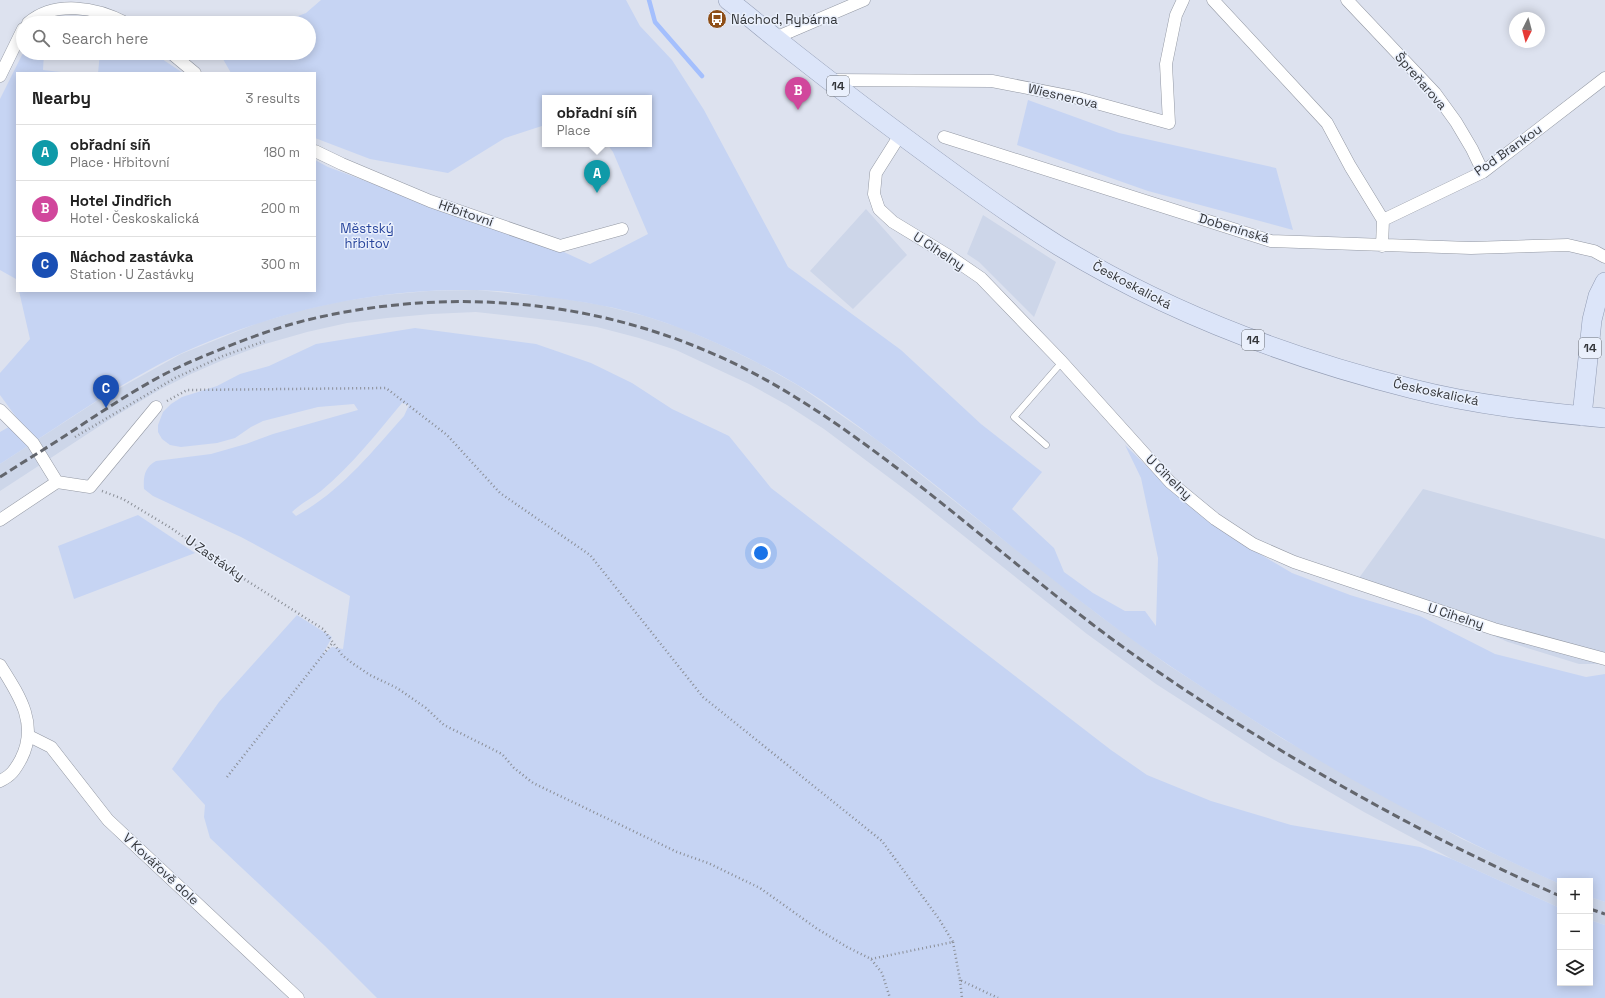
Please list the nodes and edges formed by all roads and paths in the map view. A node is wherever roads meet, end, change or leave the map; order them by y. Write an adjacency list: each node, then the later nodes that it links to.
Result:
1 (728, 0): 8 (main road, Českoskalická / 14)
2 (864, 0): 8 (street)
3 (1183, 0): 14 (street, Wiesnerova)
4 (1212, 0): 19 (street)
5 (1347, 0): 18 (street, Špreňarova)
6 (35, 16): 7 (street)
7 (113, 16)
8 (775, 38): 14 (main road, Českoskalická / 14)
9 (16, 43): 12 (street)
10 (179, 60): 11 (street)
11 (194, 72)
12 (0, 76)
13 (1605, 78): 18 (street, Pod Brankou)
14 (830, 80): 15 (main road, Českoskalická / 14)
15 (900, 135): 25 (street, U Cihelny); 28 (main road, Českoskalická / 14)
16 (944, 137): 21 (street, Dobenínská)
17 (316, 151): 20 (street, Hřbitovní)
18 (1483, 172): 19 (street, Pod Brankou)
19 (1383, 220): 21 (street)
20 (622, 229)
21 (1382, 246): 22 (street, Dobenínská)
22 (1605, 257)
23 (1605, 282): 28 (main road, 14)
24 (265, 341): 30 (path)
25 (1062, 362): 31 (lane); 36 (street, U Cihelny)
26 (156, 407): 33 (street); 41 (path)
27 (1, 413): 32 (street)
28 (1582, 416): 29 (main road, Českoskalická)
29 (1605, 418)
30 (75, 437)
31 (1046, 445)
32 (57, 482): 33 (street); 34 (street)
33 (90, 487): 35 (path, U Zastávky)
34 (0, 520)
35 (333, 642): 39 (path); 42 (path, U Zastávky)
36 (1605, 659)
37 (0, 665): 38 (street)
38 (28, 736): 40 (street); 44 (street, V Kovářově dole)
39 (227, 777)
40 (0, 781)
41 (953, 942): 42 (path); 43 (path)
42 (871, 959): 45 (path)
43 (960, 980): 46 (path); 47 (path)
44 (298, 998)
45 (890, 998)
46 (962, 998)
47 (998, 998)

